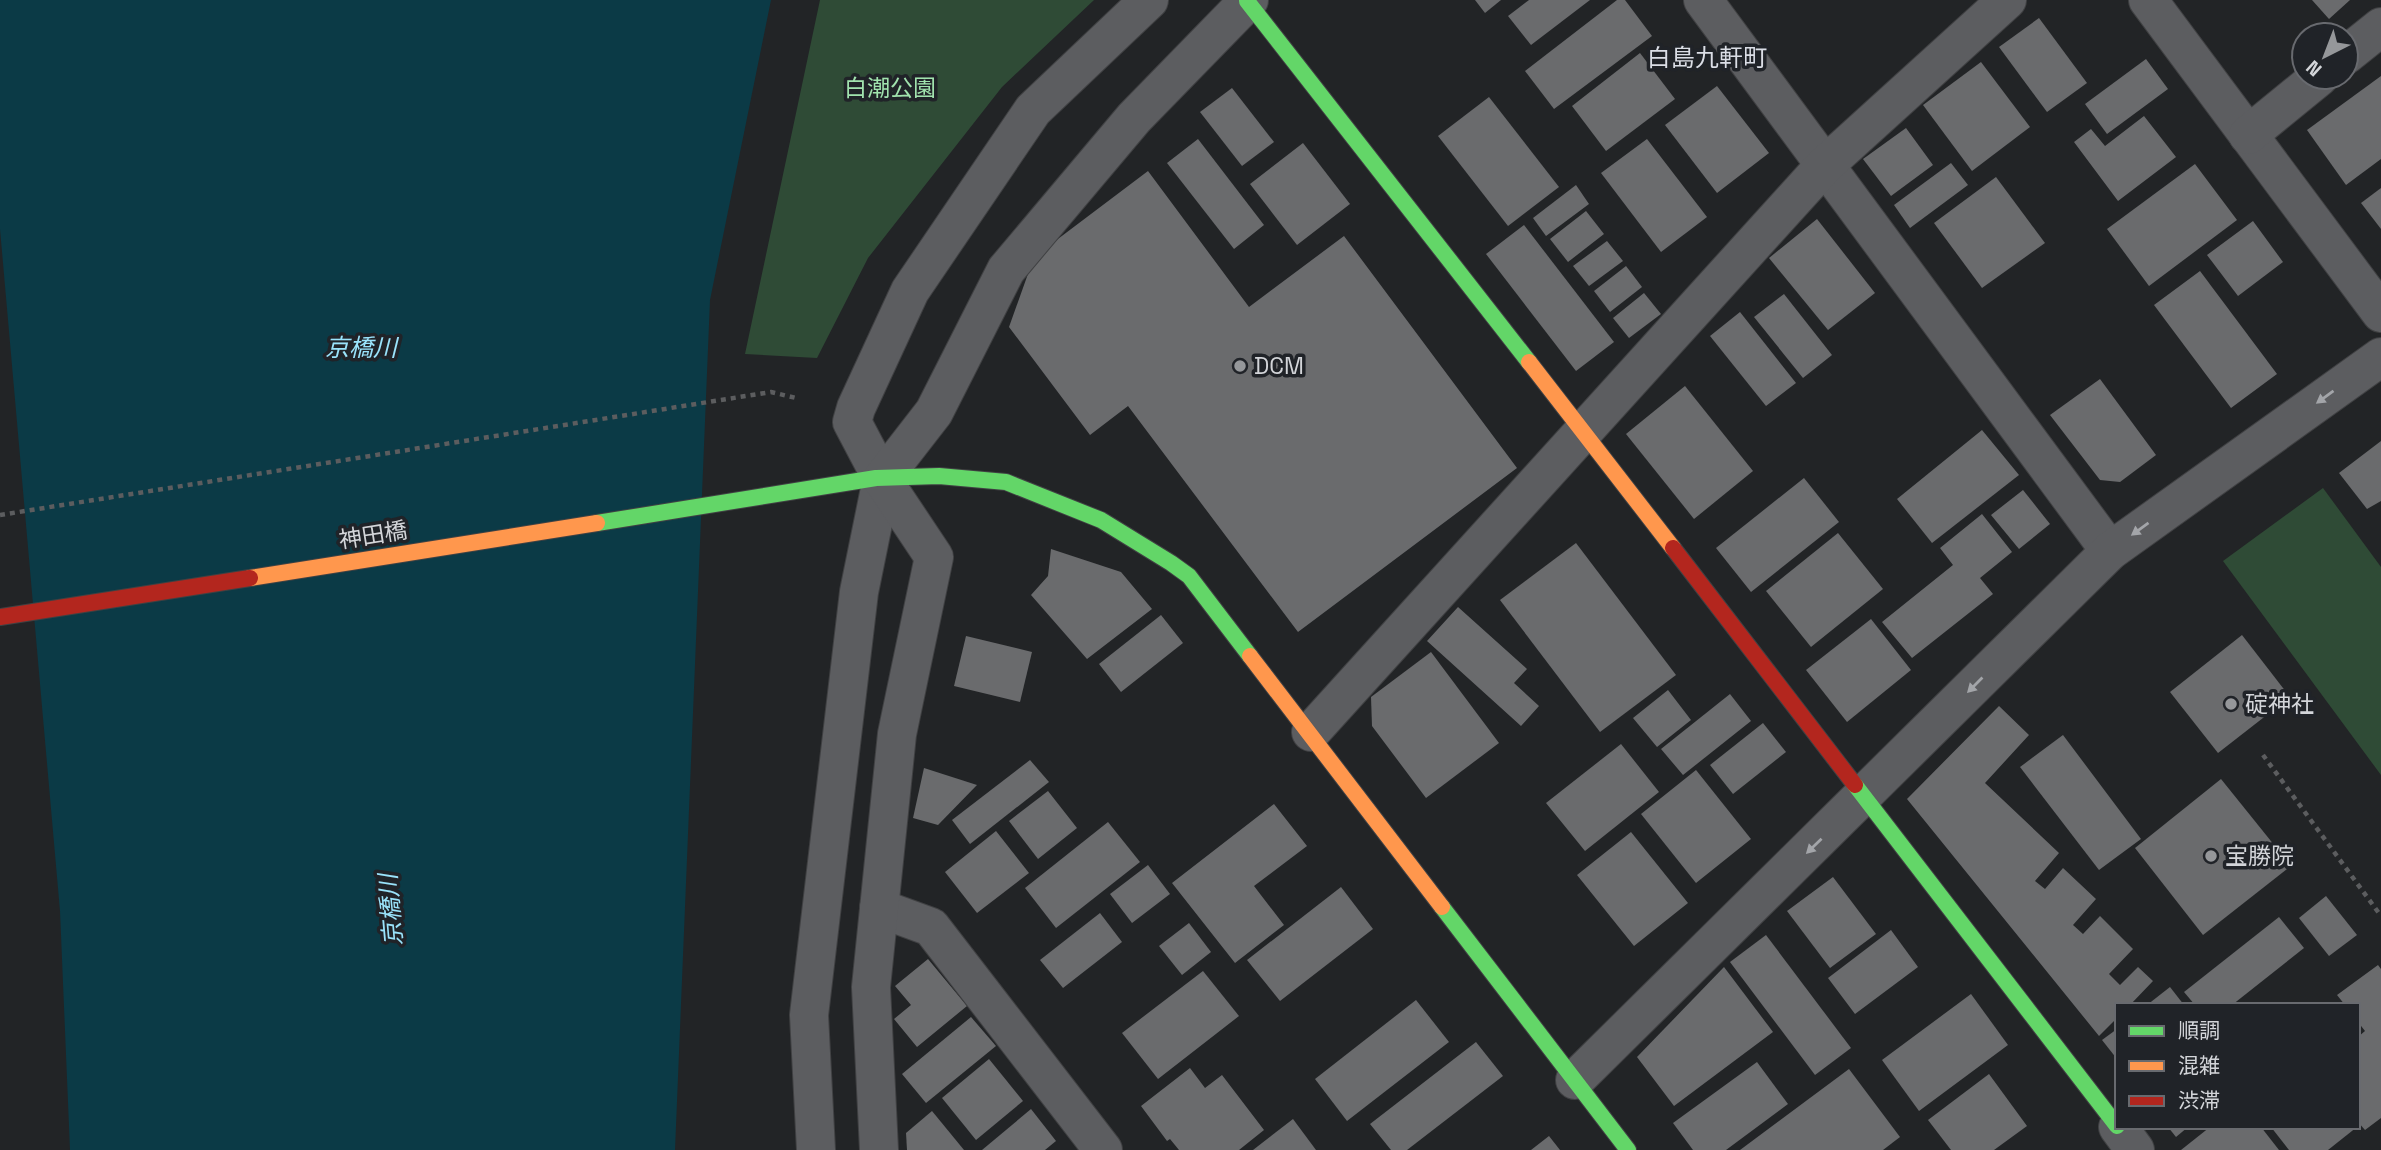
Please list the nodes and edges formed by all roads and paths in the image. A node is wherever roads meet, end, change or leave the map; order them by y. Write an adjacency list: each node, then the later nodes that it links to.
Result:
1 (1150, 0): 15 (street)
2 (1703, 0): 10 (street)
3 (2007, 0): 10 (street)
4 (2148, 0): 9 (street)
5 (1248, 1): 14 (street); 15 (street)
6 (2381, 27): 7 (street)
7 (2360, 44)
8 (2302, 91): 9 (street)
9 (2248, 135): 11 (street)
10 (1824, 166): 14 (street); 17 (street)
11 (2381, 313)
12 (2381, 358): 17 (street, one-way to 17)
13 (796, 398): 16 (path)
14 (1583, 431): 19 (street); 21 (street)
15 (882, 479): 18 (street, 神田橋); 19 (street, 神田橋); 22 (street); 27 (street)
16 (0, 515)
17 (2110, 551): 21 (street, one-way to 21)
18 (0, 617)
19 (1311, 732): 24 (street, 神田橋)
20 (2263, 755): 23 (path)
21 (1863, 797): 24 (street, one-way to 24); 25 (street)
22 (879, 908): 28 (street); 29 (street)
23 (2381, 916)
24 (1575, 1080): 30 (street, 神田橋)
25 (2115, 1124)
26 (2119, 1129): 31 (street)
27 (816, 1150)
28 (879, 1150)
29 (1103, 1150)
30 (1628, 1150)
31 (2135, 1150)

